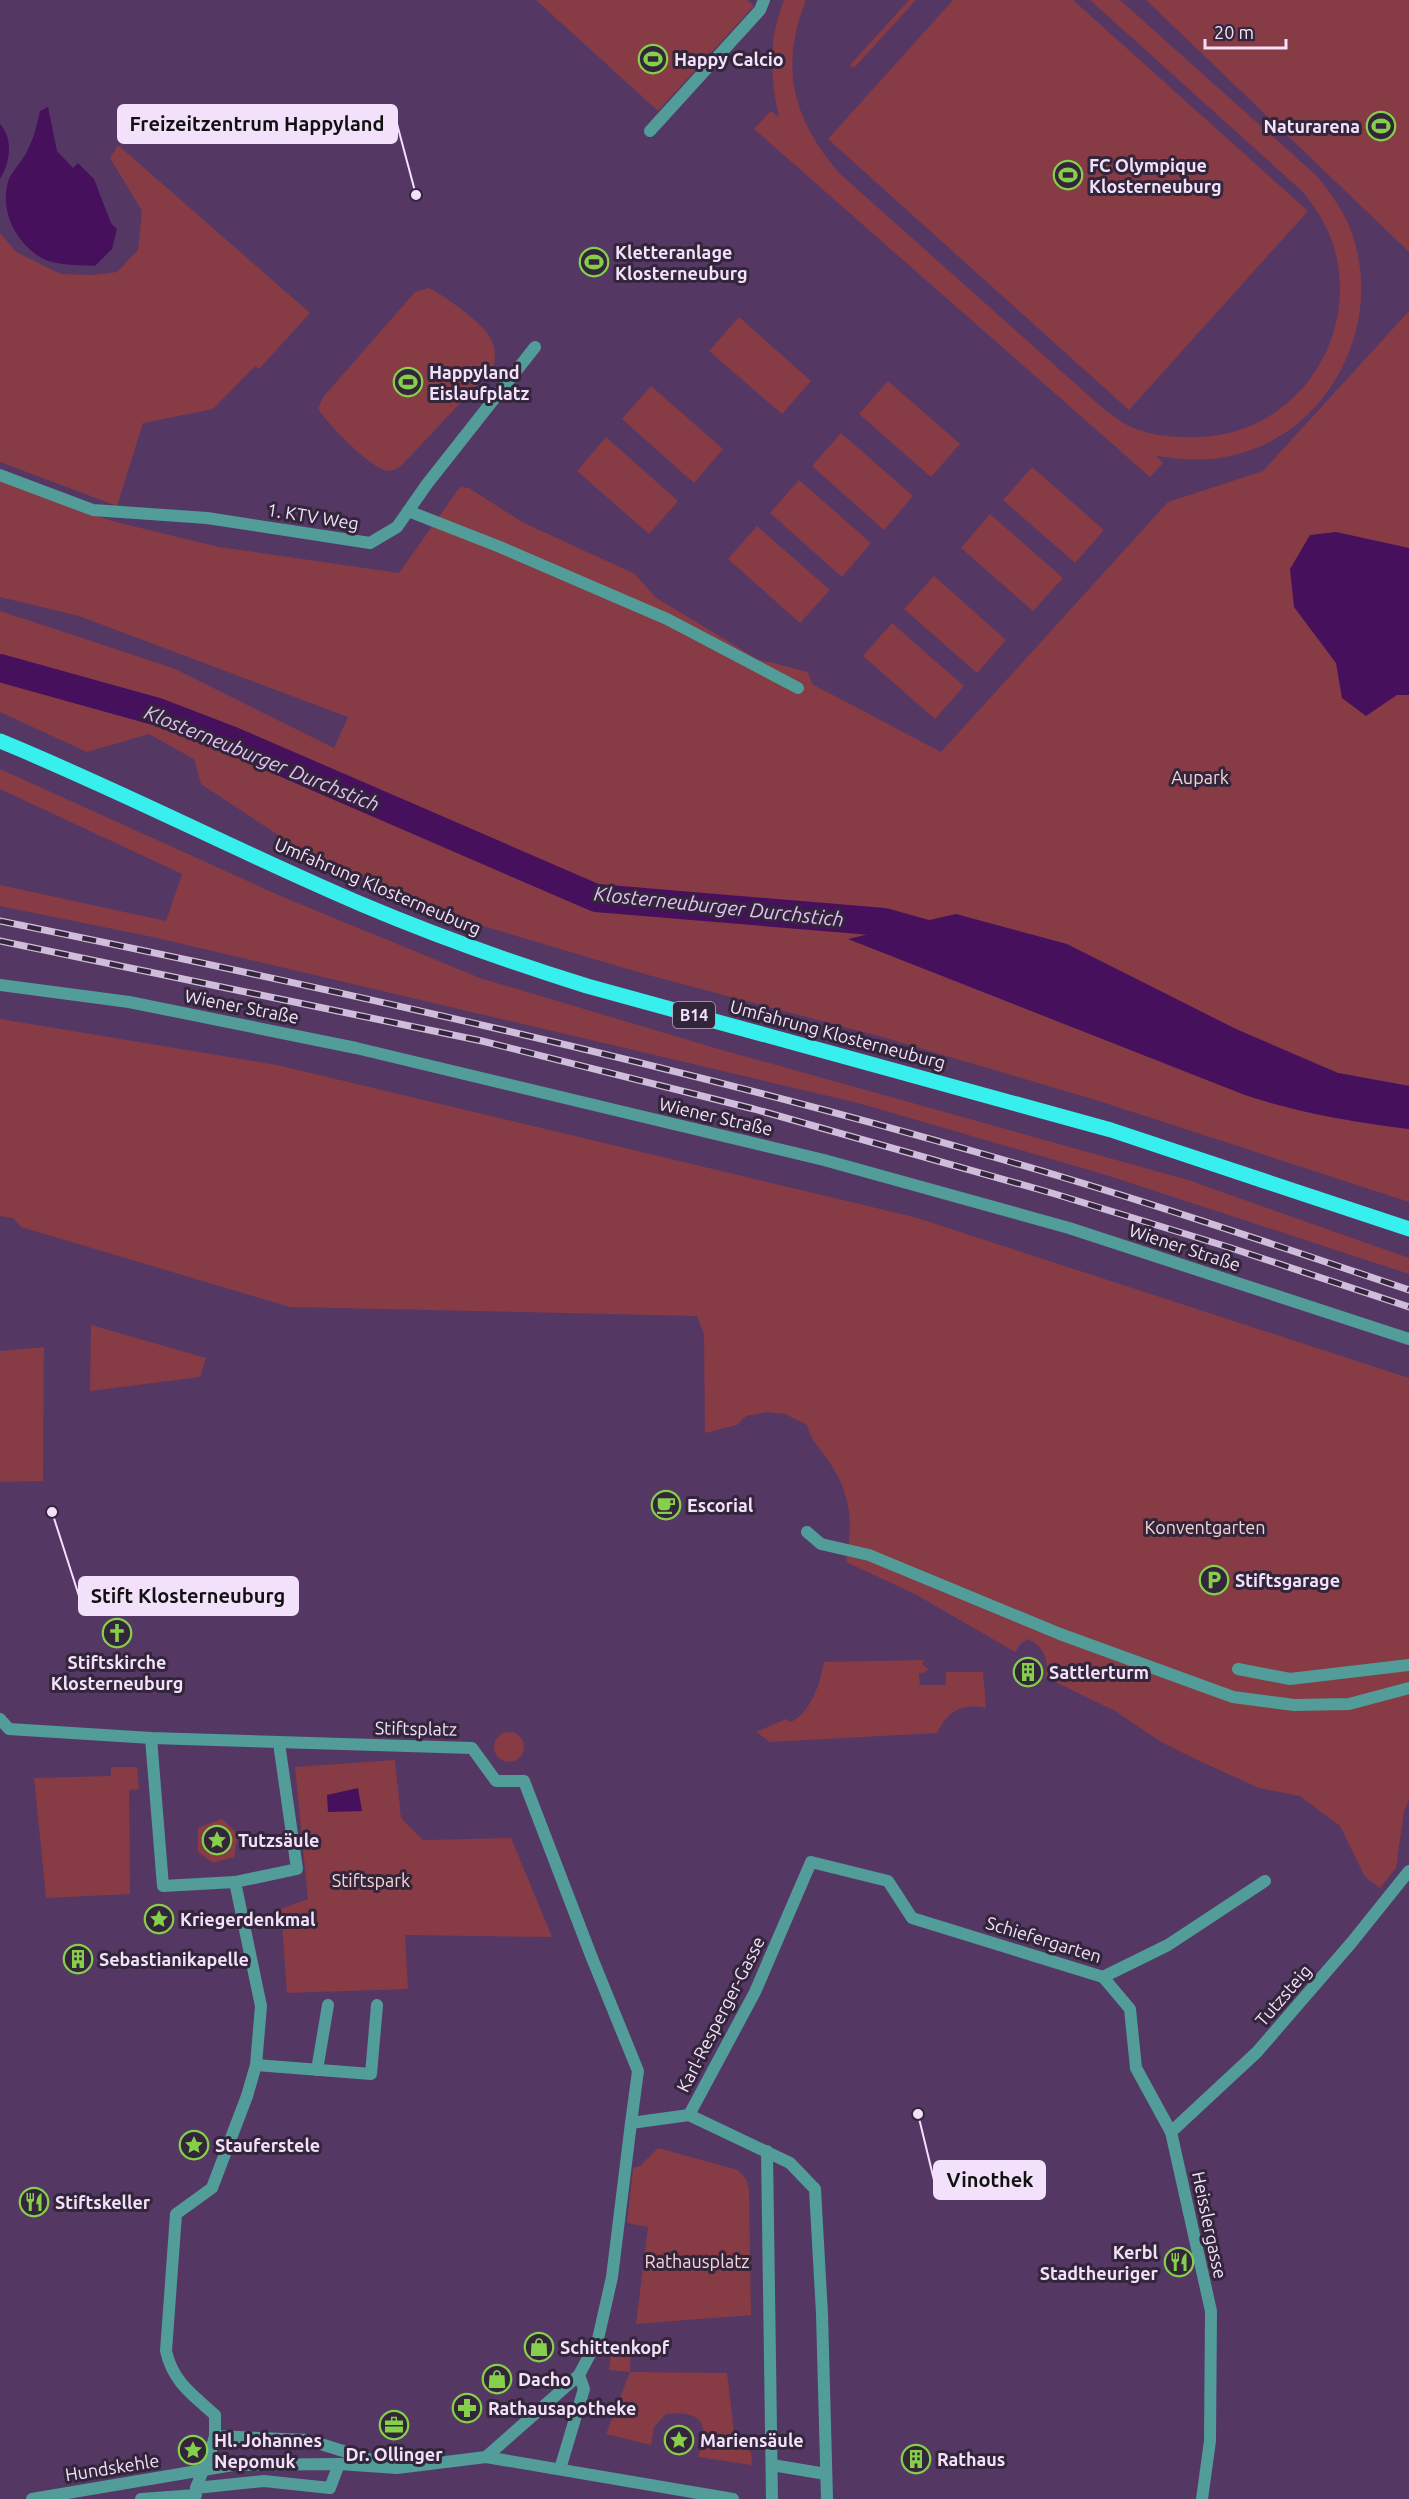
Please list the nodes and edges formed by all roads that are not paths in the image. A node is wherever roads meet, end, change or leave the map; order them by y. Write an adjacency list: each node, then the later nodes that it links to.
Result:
1 (764, 0): 2 (street)
2 (650, 131)
3 (535, 348): 5 (street, 1. KTV Weg)
4 (0, 475): 5 (street, 1. KTV Weg)
5 (408, 511): 6 (street)
6 (798, 688)
7 (0, 741): 9 (main road, Umfahrung Klosterneuburg / B14)
8 (0, 985): 10 (street, Wiener Straße)
9 (1409, 1229)
10 (1409, 1339)
11 (807, 1532): 14 (street)
12 (1409, 1665): 13 (street)
13 (1238, 1669)
14 (1409, 1688)
15 (0, 1719): 16 (street, Stiftsplatz)
16 (152, 1738): 17 (street, Stiftsplatz); 21 (street)
17 (279, 1743): 21 (street); 28 (street, Stiftsplatz)
18 (811, 1862): 22 (street, Schiefergarten); 27 (street, Karl-Resperger-Gasse)
19 (1409, 1871): 29 (street, Tutzsteig)
20 (1265, 1881): 22 (street, Schiefergarten)
21 (235, 1882): 25 (street)
22 (1103, 1977): 29 (street, Heisslergasse)
23 (376, 2005): 26 (street)
24 (328, 2006): 26 (street)
25 (256, 2065): 26 (street); 32 (street)
26 (317, 2070)
27 (689, 2115): 28 (street); 30 (street)
28 (631, 2123): 31 (street)
29 (1171, 2132): 46 (street, Heisslergasse)
30 (767, 2151): 35 (street); 38 (street)
31 (579, 2375): 33 (street); 37 (street)
32 (215, 2436): 36 (street); 39 (street, bridge)
33 (486, 2457): 36 (street); 37 (street)
34 (339, 2464): 36 (street); 39 (street); 41 (street, Hundskehle)
35 (772, 2465): 38 (street); 44 (street)
36 (397, 2468)
37 (560, 2469): 40 (street)
38 (826, 2474): 45 (street)
39 (196, 2494): 42 (street)
40 (714, 2497): 43 (street)
41 (32, 2499)
42 (141, 2499)
43 (733, 2499)
44 (772, 2499)
45 (827, 2499)
46 (1202, 2499)

